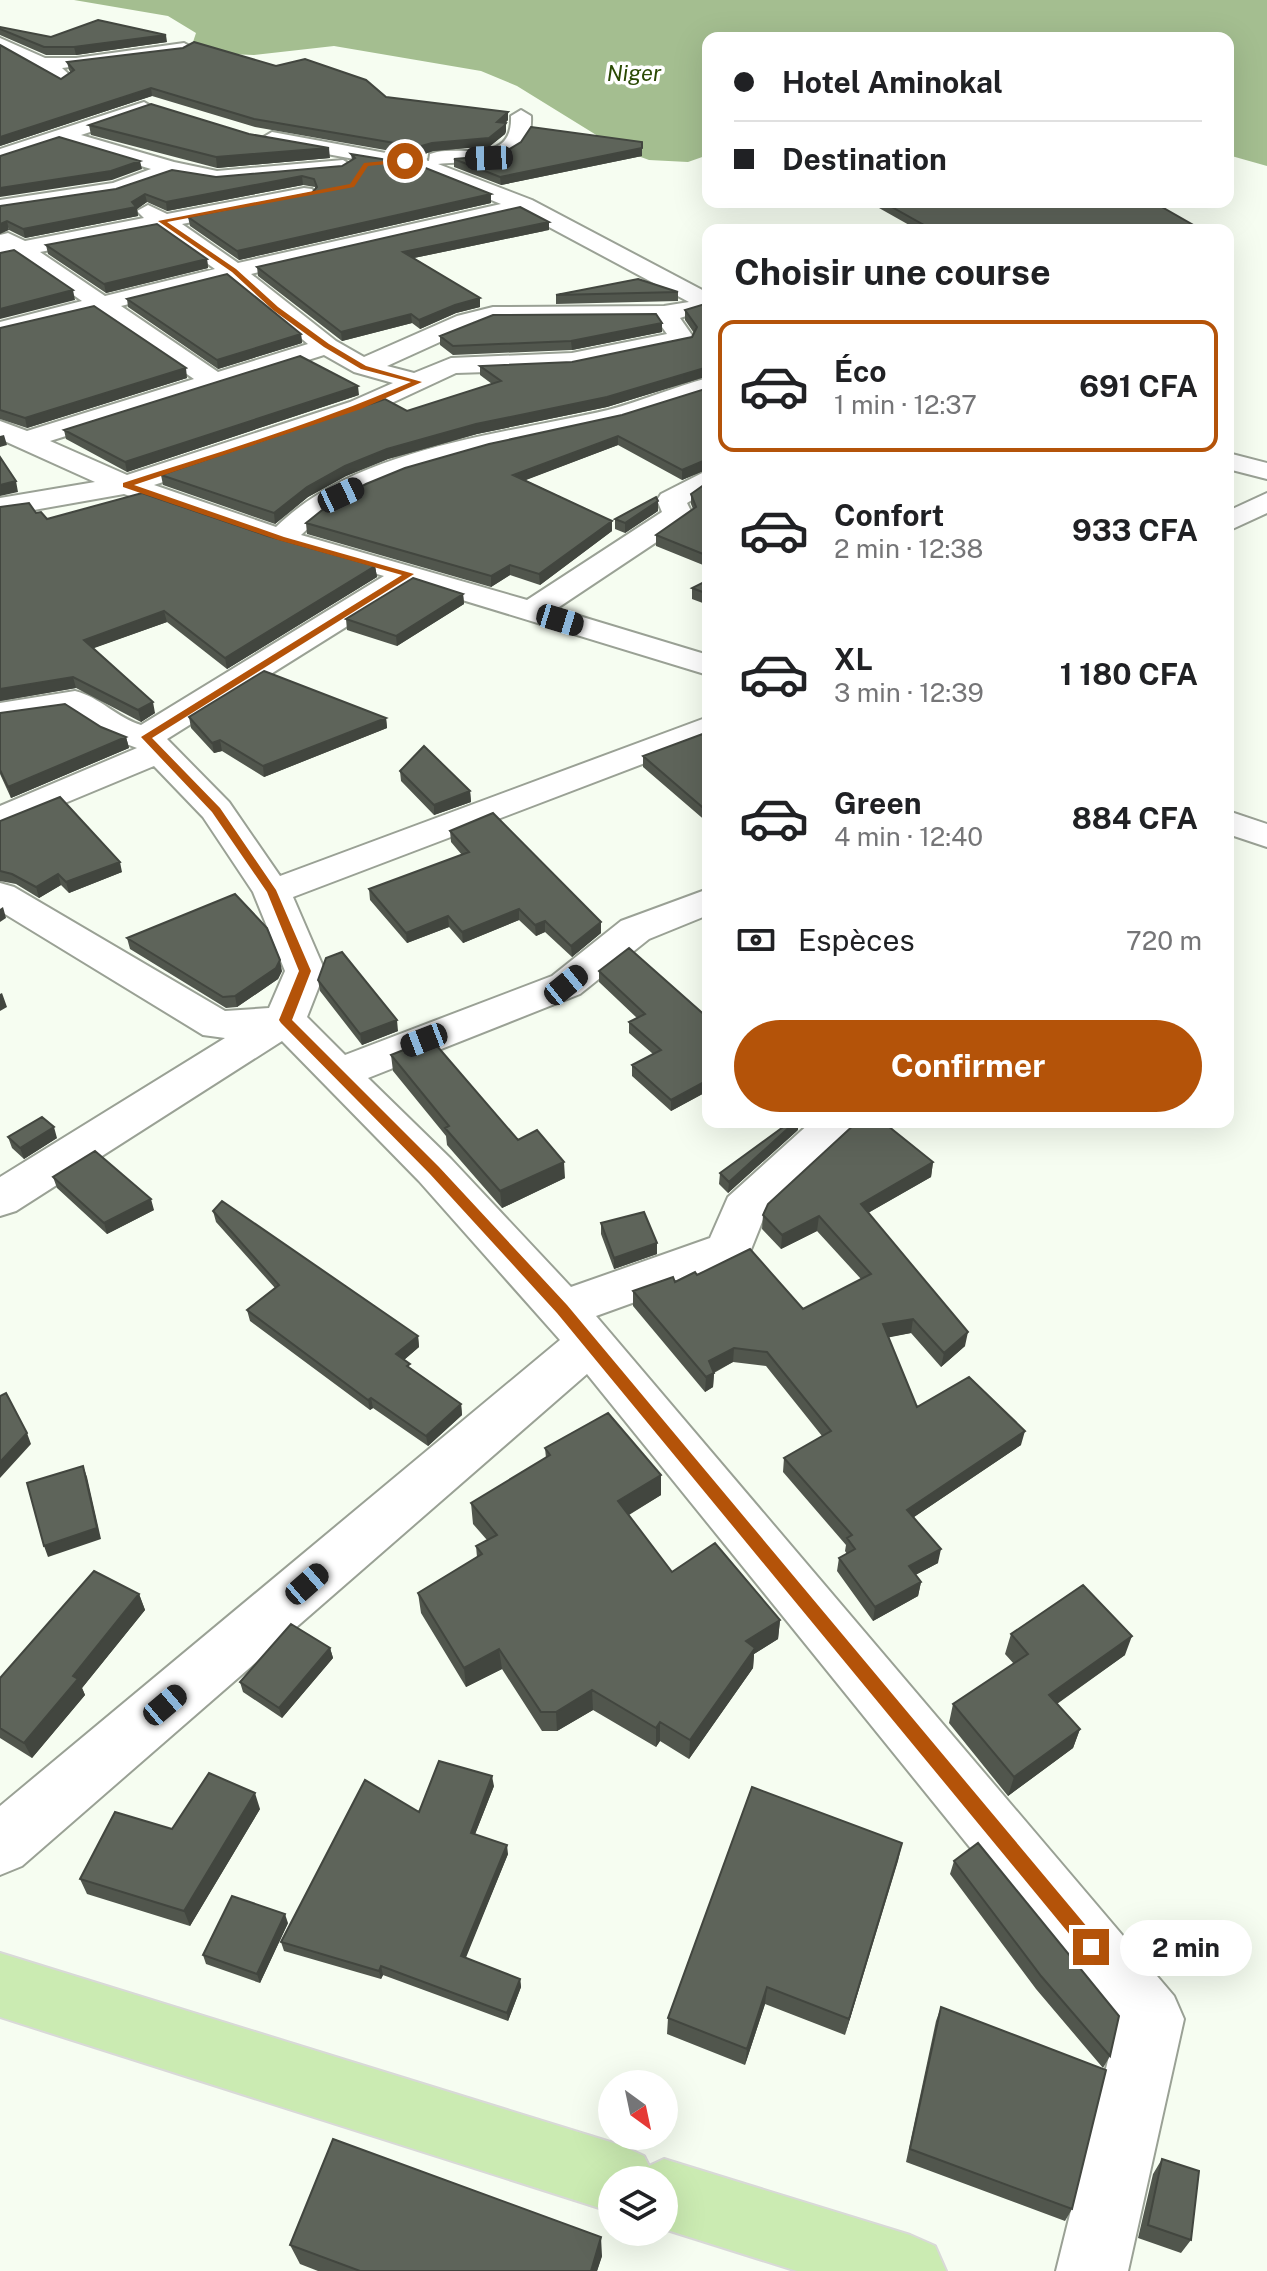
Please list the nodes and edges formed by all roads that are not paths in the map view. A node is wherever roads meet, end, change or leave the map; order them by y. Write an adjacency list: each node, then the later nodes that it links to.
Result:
1 (0, 43): 3 (street)
2 (184, 48): 3 (street)
3 (42, 63): 6 (street)
4 (167, 110): 6 (street)
5 (521, 116): 10 (street)
6 (110, 118): 7 (street)
7 (58, 135): 9 (street); 12 (street)
8 (251, 135): 10 (street)
9 (0, 156)
10 (410, 162): 11 (street); 14 (street)
11 (366, 164): 12 (street); 16 (street)
12 (171, 168): 13 (street)
13 (117, 189): 15 (street); 16 (street)
14 (524, 205): 19 (street); 20 (street)
15 (0, 206)
16 (162, 221): 18 (street); 19 (street)
17 (0, 234): 18 (street)
18 (10, 251): 21 (street)
19 (234, 271): 21 (street); 25 (street)
20 (702, 301)
21 (104, 304): 24 (street); 27 (street)
22 (702, 305): 23 (street)
23 (664, 313): 26 (street); 28 (street)
24 (0, 329)
25 (327, 346): 26 (street); 27 (street)
26 (363, 367): 28 (street)
27 (214, 381): 30 (street)
28 (418, 382): 34 (street)
29 (702, 388): 38 (street)
30 (13, 435): 34 (street)
31 (1234, 463): 32 (street)
32 (1267, 471)
33 (702, 482): 40 (street)
34 (126, 485): 36 (street); 38 (street)
35 (1267, 502): 37 (street)
36 (0, 507)
37 (1234, 519)
38 (281, 538): 39 (street)
39 (409, 574): 40 (street); 44 (street)
40 (531, 611): 41 (street)
41 (702, 663)
42 (0, 713): 44 (street)
43 (702, 729): 48 (street)
44 (154, 743): 45 (street); 48 (street)
45 (0, 819)
46 (1234, 824): 47 (street)
47 (1267, 836)
48 (272, 892): 51 (street)
49 (0, 895): 51 (street)
50 (702, 903): 52 (street)
51 (285, 1020): 52 (street); 54 (street)
52 (339, 1073): 55 (street)
53 (832, 1128): 55 (street)
54 (0, 1199)
55 (576, 1326): 56 (street); 61 (street)
56 (0, 1845)
57 (0, 1985): 58 (main road)
58 (598, 2173)
59 (678, 2198): 60 (main road)
60 (910, 2271)
61 (1092, 2271)

